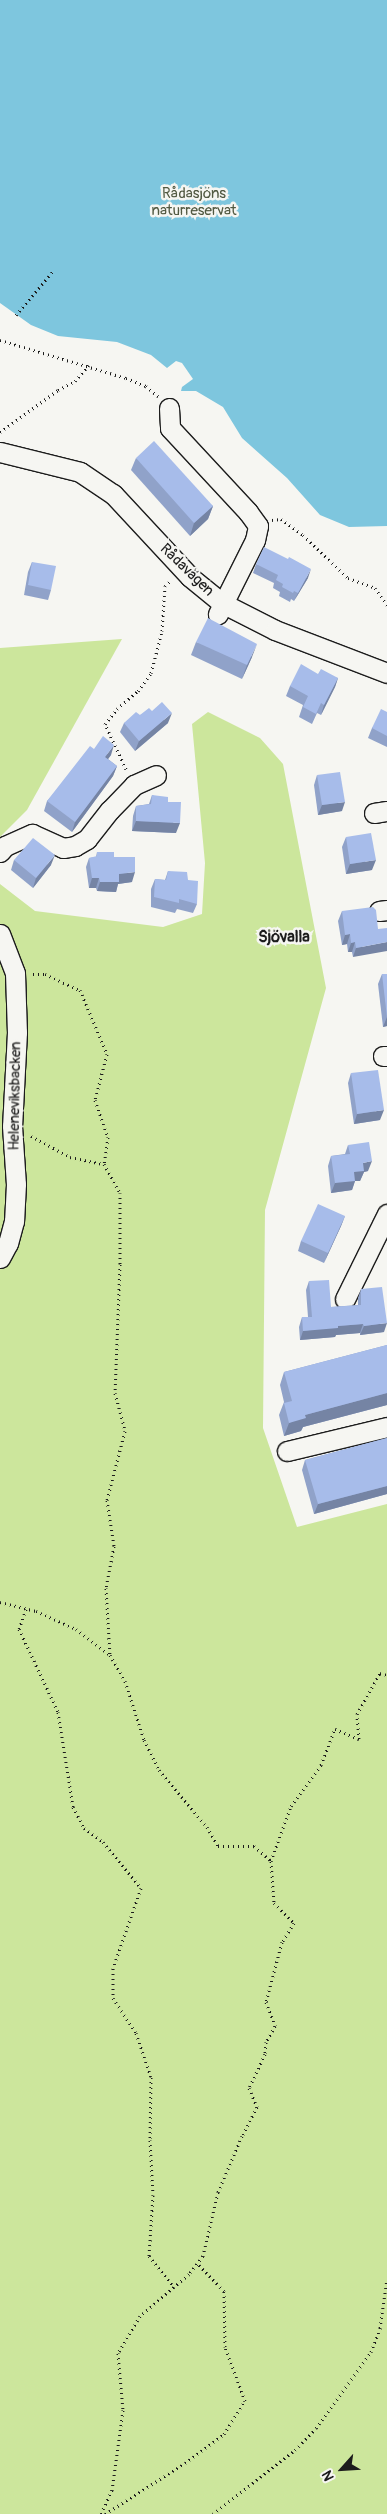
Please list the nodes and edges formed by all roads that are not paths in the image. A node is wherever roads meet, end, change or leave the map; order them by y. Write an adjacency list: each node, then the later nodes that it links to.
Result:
1 (169, 408): 3 (street)
2 (0, 452): 3 (street, Rådavägen)
3 (220, 609): 4 (street, Rådavägen)
4 (387, 673)
5 (156, 775): 6 (street)
6 (0, 852)
7 (0, 934): 9 (street, Heleneviksbacken)
8 (387, 1214): 10 (street)
9 (0, 1258)
10 (345, 1299)
11 (387, 1427): 12 (street)
12 (287, 1451)

